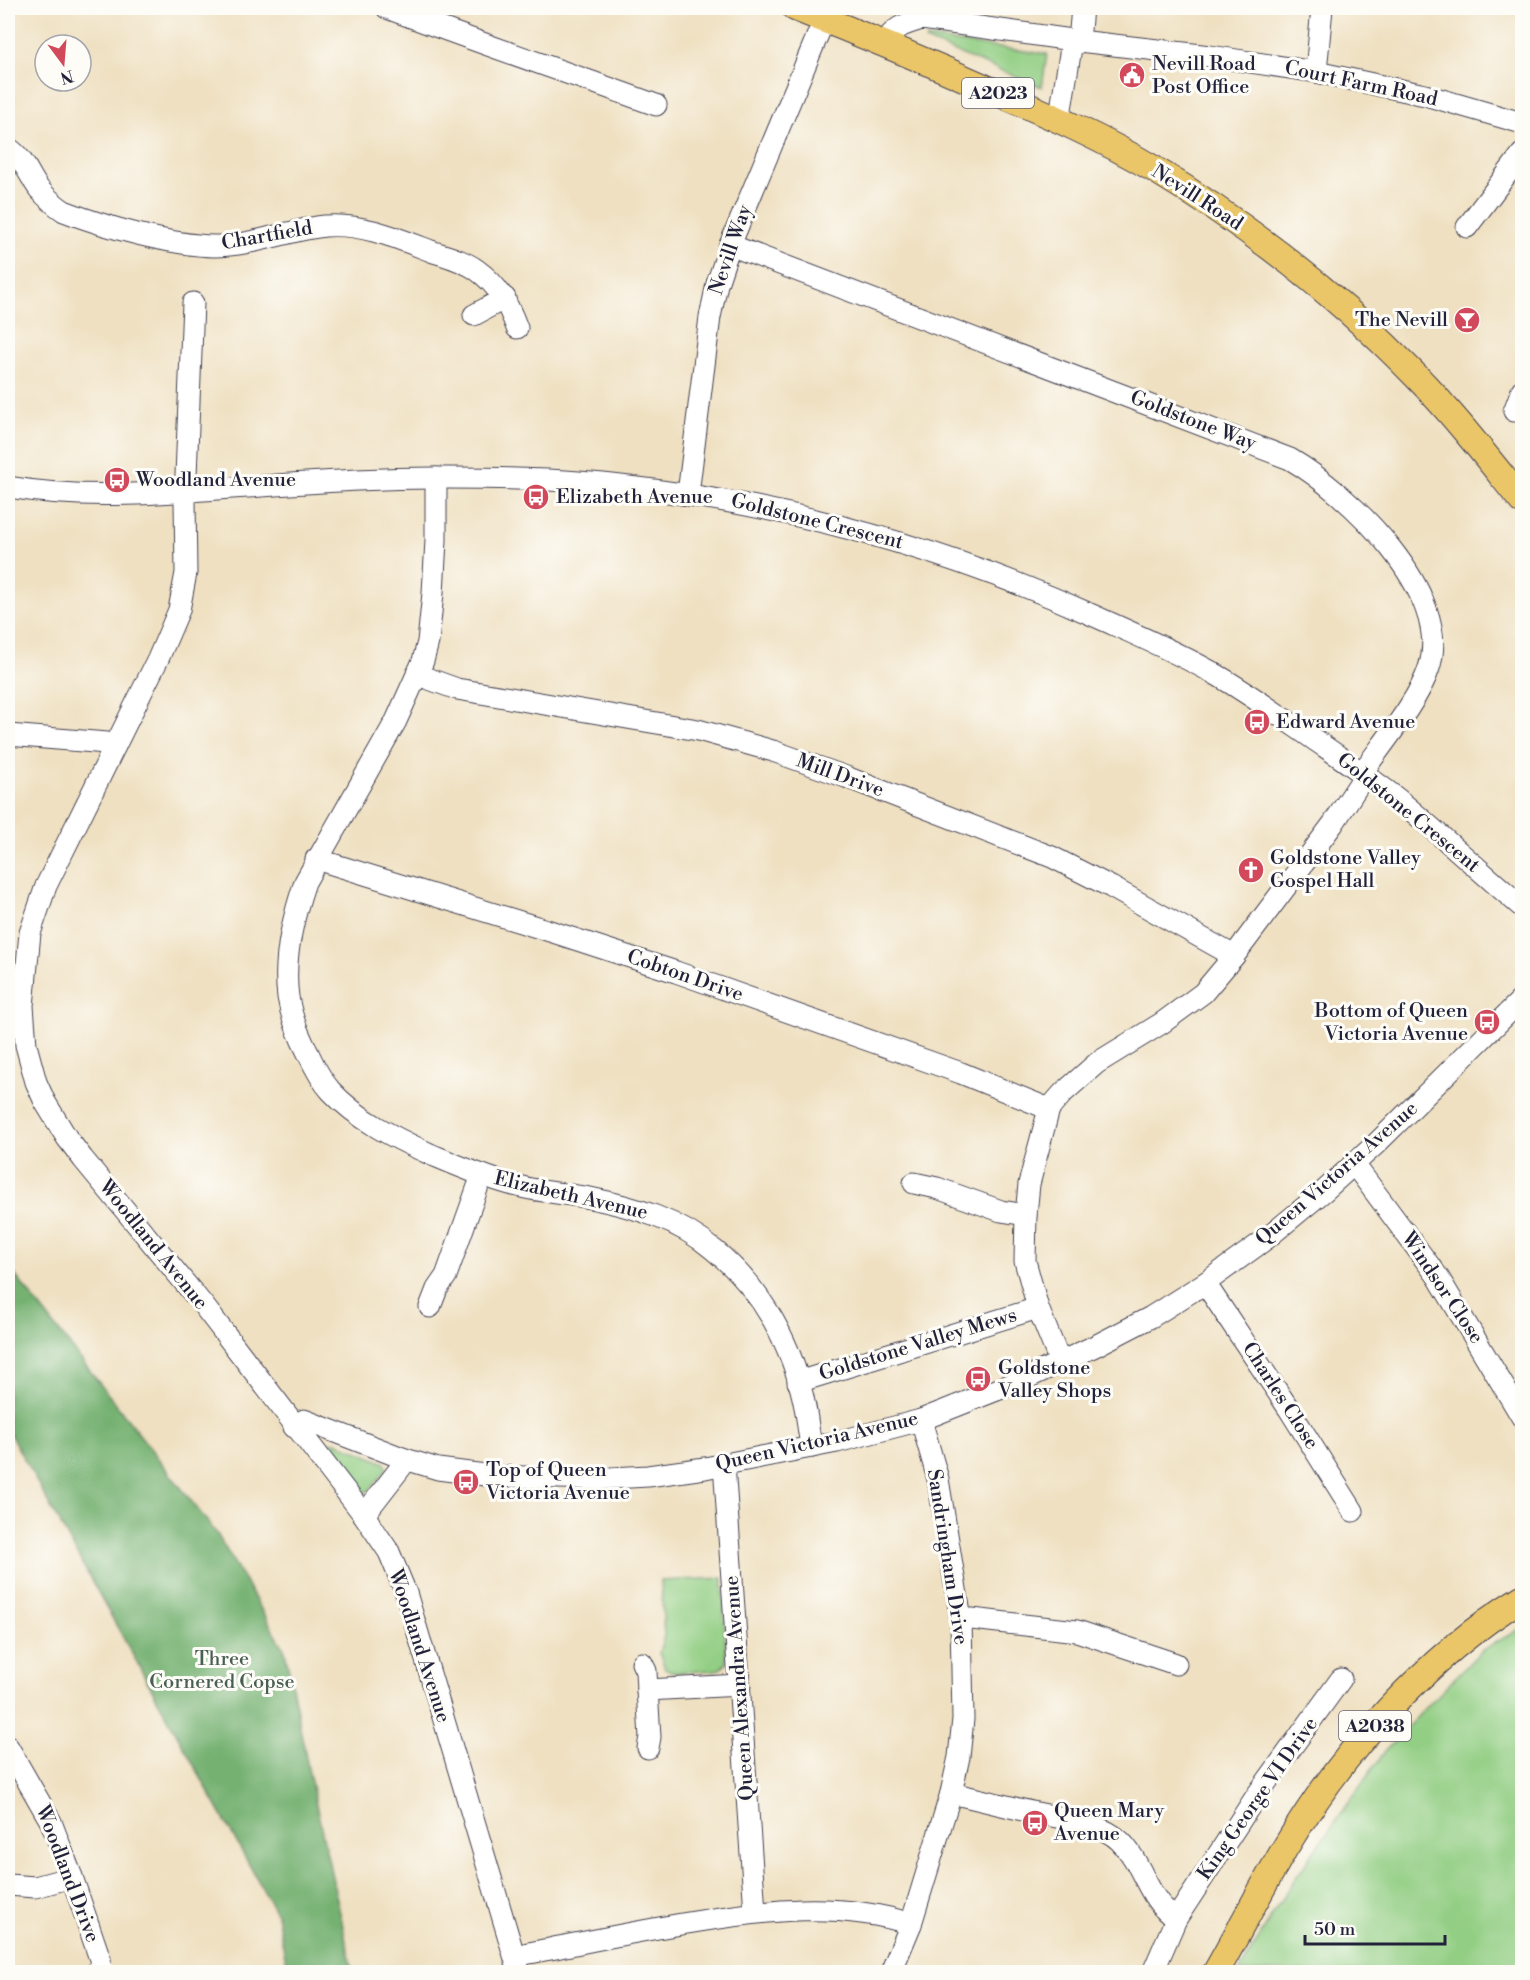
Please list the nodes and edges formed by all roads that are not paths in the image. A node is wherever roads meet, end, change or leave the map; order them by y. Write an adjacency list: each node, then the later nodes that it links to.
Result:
1 (387, 8): 9 (street)
2 (798, 8): 5 (main road, Nevill Road / A2023)
3 (1082, 8): 6 (street)
4 (1322, 8): 8 (street)
5 (824, 20): 7 (main road, Nevill Road / A2023); 15 (street, Nevill Way)
6 (1079, 41): 7 (street, Court Farm Road); 8 (street, Court Farm Road); 10 (street)
7 (885, 44): 10 (main road, Nevill Road / A2023)
8 (1316, 72): 11 (street, Court Farm Road)
9 (656, 105)
10 (1058, 119): 26 (main road, Nevill Road / A2023)
11 (1522, 123)
12 (8, 148): 16 (street, Chartfield)
13 (1522, 154): 14 (street)
14 (1467, 227)
15 (730, 245): 25 (street, Nevill Way); 30 (street, Goldstone Way)
16 (504, 298): 18 (street); 19 (street, Chartfield)
17 (193, 303): 24 (street, Woodland Avenue)
18 (474, 315)
19 (518, 328)
20 (1522, 390): 21 (street)
21 (1514, 411)
22 (436, 478): 24 (street, Goldstone Crescent); 25 (street, Goldstone Crescent); 27 (street, Elizabeth Avenue)
23 (8, 487): 24 (street, Goldstone Crescent)
24 (186, 492): 29 (street, Woodland Avenue)
25 (688, 494): 30 (street, Goldstone Crescent)
26 (1522, 501)
27 (418, 675): 31 (street, Elizabeth Avenue); 33 (street, Mill Drive)
28 (8, 735): 29 (street)
29 (115, 746): 48 (street, Woodland Avenue)
30 (1362, 773): 32 (street, Goldstone Crescent); 33 (street)
31 (316, 859): 35 (street, Cobton Drive); 37 (street, Elizabeth Avenue)
32 (1522, 908)
33 (1234, 956): 35 (street)
34 (1522, 999): 36 (street, Queen Victoria Avenue)
35 (1049, 1109): 39 (street)
36 (1354, 1164): 40 (street, Queen Victoria Avenue); 45 (street, Windsor Close)
37 (482, 1175): 41 (street); 44 (street, Elizabeth Avenue)
38 (914, 1184): 39 (street)
39 (1026, 1215): 42 (street)
40 (1205, 1283): 43 (street, Queen Victoria Avenue); 52 (street, Charles Close)
41 (430, 1307)
42 (1038, 1308): 43 (street); 44 (street, Goldstone Valley Mews)
43 (1060, 1362): 47 (street, Queen Victoria Avenue)
44 (798, 1382): 49 (street, Elizabeth Avenue)
45 (1517, 1392): 46 (street, Windsor Close)
46 (1522, 1417)
47 (921, 1420): 49 (street, Queen Victoria Avenue); 55 (street, Sandringham Drive)
48 (294, 1427): 50 (street, Queen Victoria Avenue); 53 (street, Woodland Avenue)
49 (812, 1447): 51 (street, Queen Victoria Avenue)
50 (405, 1459): 51 (street, Queen Victoria Avenue); 53 (street)
51 (724, 1464): 59 (street, Queen Alexandra Avenue)
52 (1353, 1511)
53 (364, 1515): 69 (street, Woodland Avenue)
54 (1522, 1598): 73 (main road, A2038)
55 (961, 1620): 57 (street); 63 (street, Sandringham Drive)
56 (642, 1663): 60 (street)
57 (1176, 1664)
58 (1341, 1679): 67 (street, King George VI Drive)
59 (740, 1685): 60 (street); 66 (street, Queen Alexandra Avenue)
60 (647, 1690): 62 (street)
61 (8, 1747): 64 (street, Woodland Drive)
62 (648, 1748)
63 (951, 1793): 67 (street); 68 (street, Sandringham Drive)
64 (72, 1877): 65 (street); 70 (street, Woodland Drive)
65 (8, 1885)
66 (755, 1912): 68 (street); 69 (street)
67 (1176, 1919): 72 (street, King George VI Drive)
68 (911, 1924): 71 (street, Sandringham Drive)
69 (517, 1967)
70 (101, 1972)
71 (891, 1972)
72 (1153, 1972)
73 (1216, 1972)

